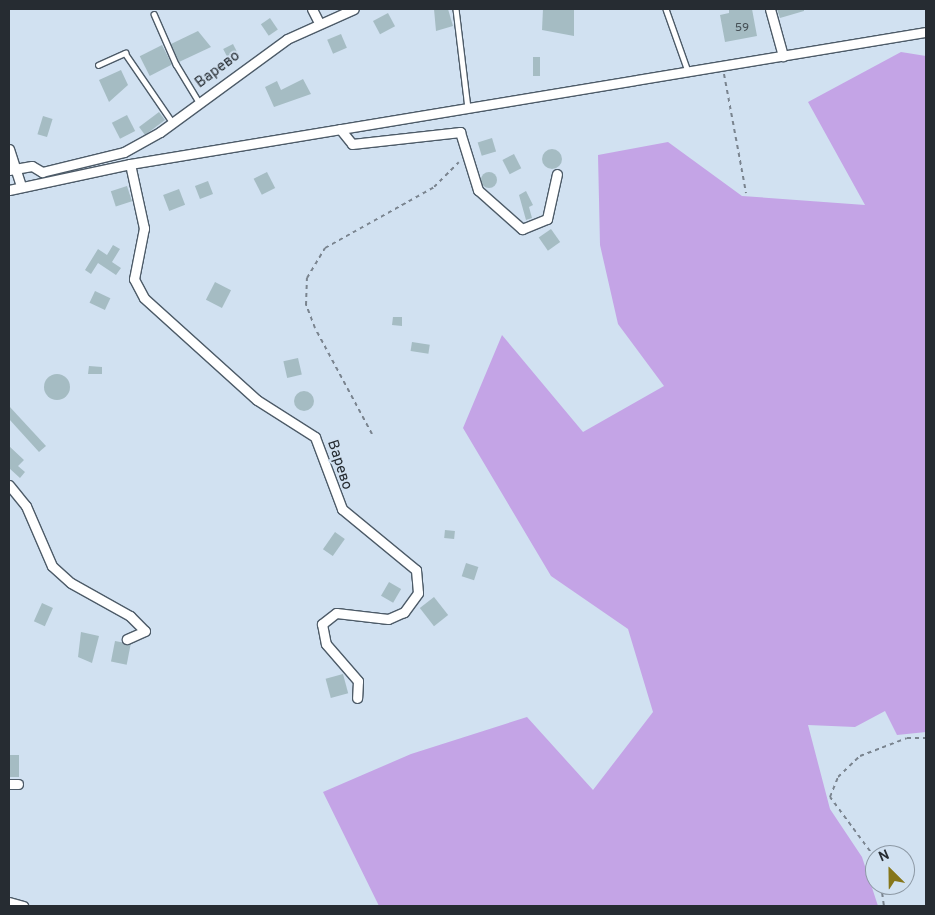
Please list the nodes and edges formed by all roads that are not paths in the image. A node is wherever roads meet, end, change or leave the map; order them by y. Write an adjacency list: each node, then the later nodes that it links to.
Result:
1 (312, 9): 7 (street)
2 (352, 9): 7 (street, Варево)
3 (456, 9): 13 (lane)
4 (666, 9): 11 (lane)
5 (770, 9): 9 (street)
6 (154, 14): 12 (lane)
7 (318, 23): 12 (street, Варево)
8 (926, 32): 9 (street)
9 (784, 56): 11 (street)
10 (98, 65): 14 (lane)
11 (689, 72): 13 (street)
12 (199, 102): 14 (street, Варево)
13 (468, 108): 15 (street)
14 (173, 123): 18 (street, Варево)
15 (340, 129): 17 (street); 19 (street)
16 (9, 149): 18 (street)
17 (130, 164): 20 (street); 24 (street, Варево)
18 (12, 169): 20 (street)
19 (557, 174)
20 (21, 186): 21 (street)
21 (9, 190)
22 (9, 485): 23 (street)
23 (127, 639)
24 (357, 698)
25 (9, 902): 26 (street)
26 (23, 906)

